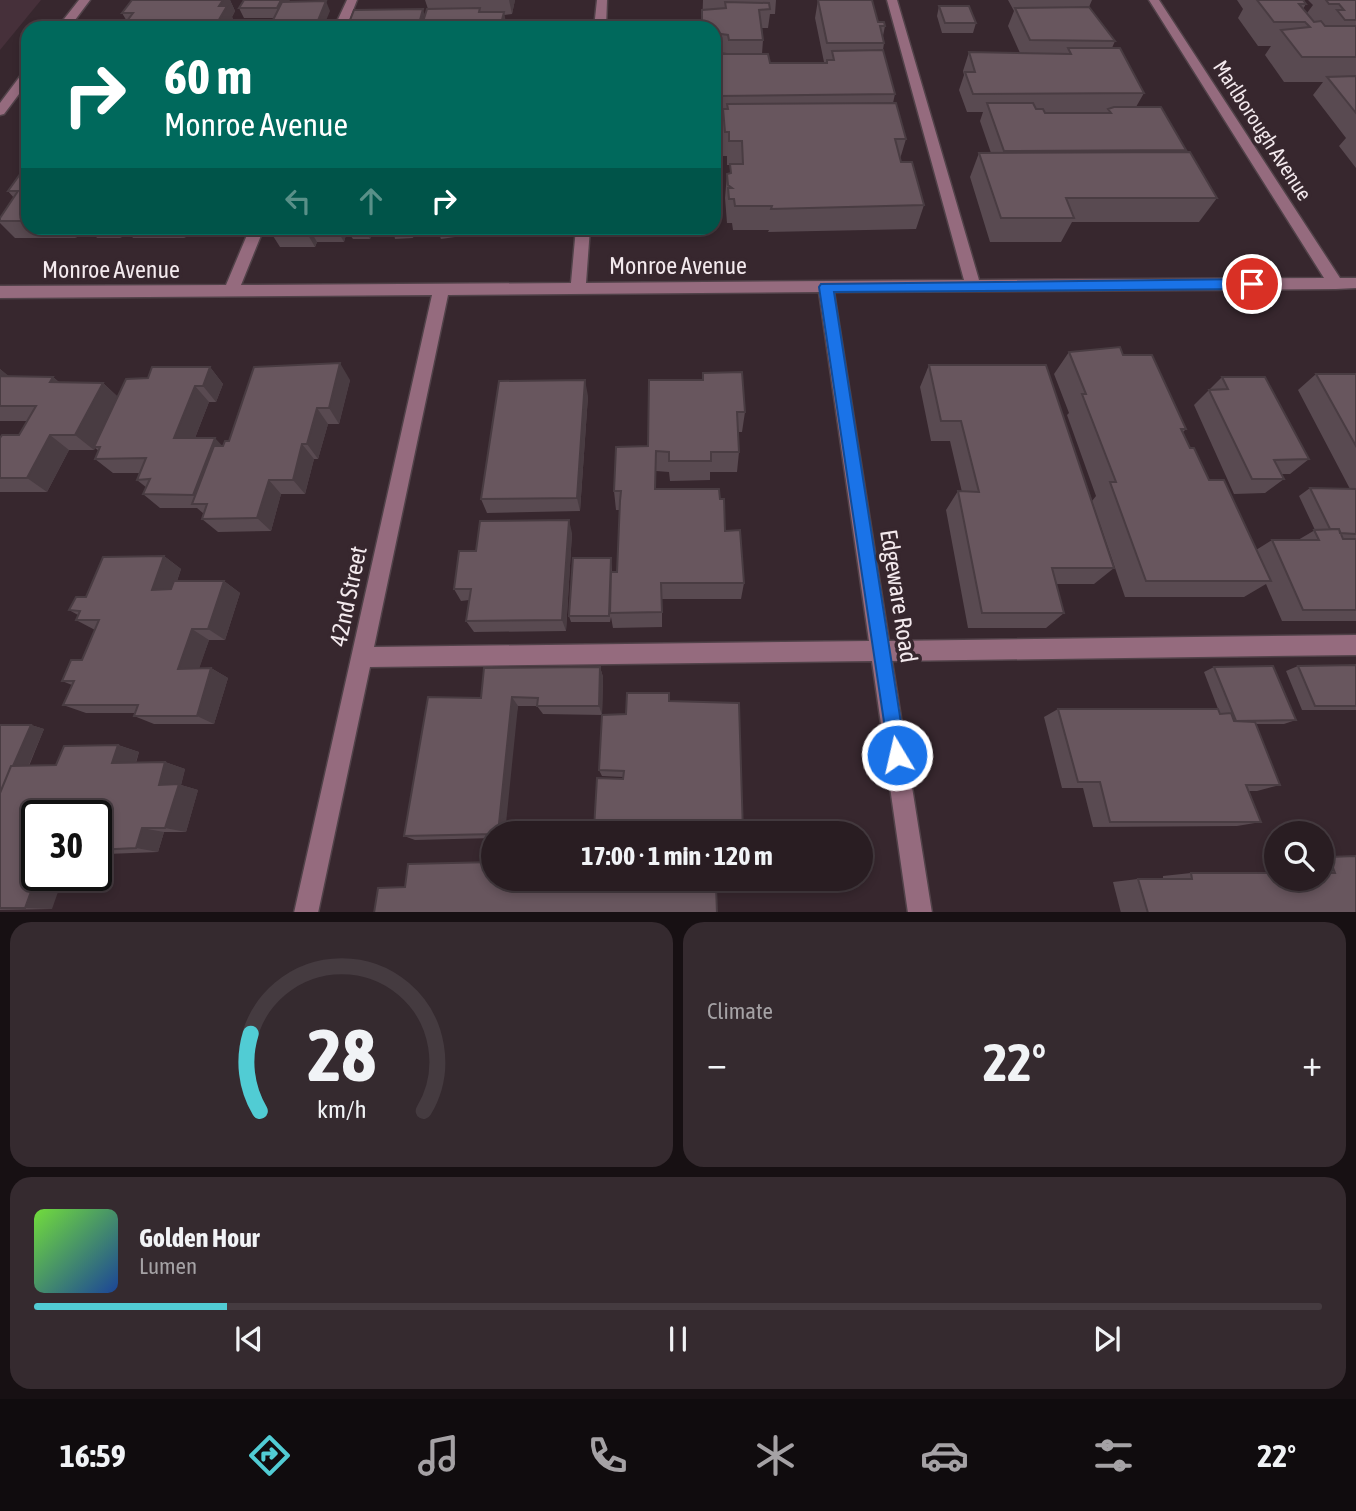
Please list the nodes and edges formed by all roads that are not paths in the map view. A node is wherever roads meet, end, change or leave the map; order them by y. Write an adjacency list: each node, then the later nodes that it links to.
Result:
1 (85, 0): 6 (street)
2 (352, 0): 7 (street)
3 (602, 0): 8 (street)
4 (892, 0): 15 (street)
5 (1154, 0): 13 (street, Marlborough Avenue)
6 (68, 21)
7 (343, 21)
8 (600, 21)
9 (21, 83): 10 (street)
10 (0, 111)
11 (254, 235): 19 (street)
12 (582, 235): 17 (street)
13 (1336, 284): 14 (street, Monroe Avenue); 15 (street, Monroe Avenue)
14 (1356, 284)
15 (973, 286): 16 (street, Monroe Avenue)
16 (826, 287): 17 (street, Monroe Avenue); 22 (street, Edgeware Road)
17 (578, 289): 18 (street, Monroe Avenue)
18 (441, 290): 19 (street, Monroe Avenue); 23 (street, 42nd Street)
19 (231, 291): 20 (street, Monroe Avenue)
20 (0, 292)
21 (1355, 648): 22 (street)
22 (881, 650): 23 (street); 25 (street, Edgeware Road)
23 (361, 657): 24 (street, 42nd Street)
24 (306, 912)
25 (920, 912)

